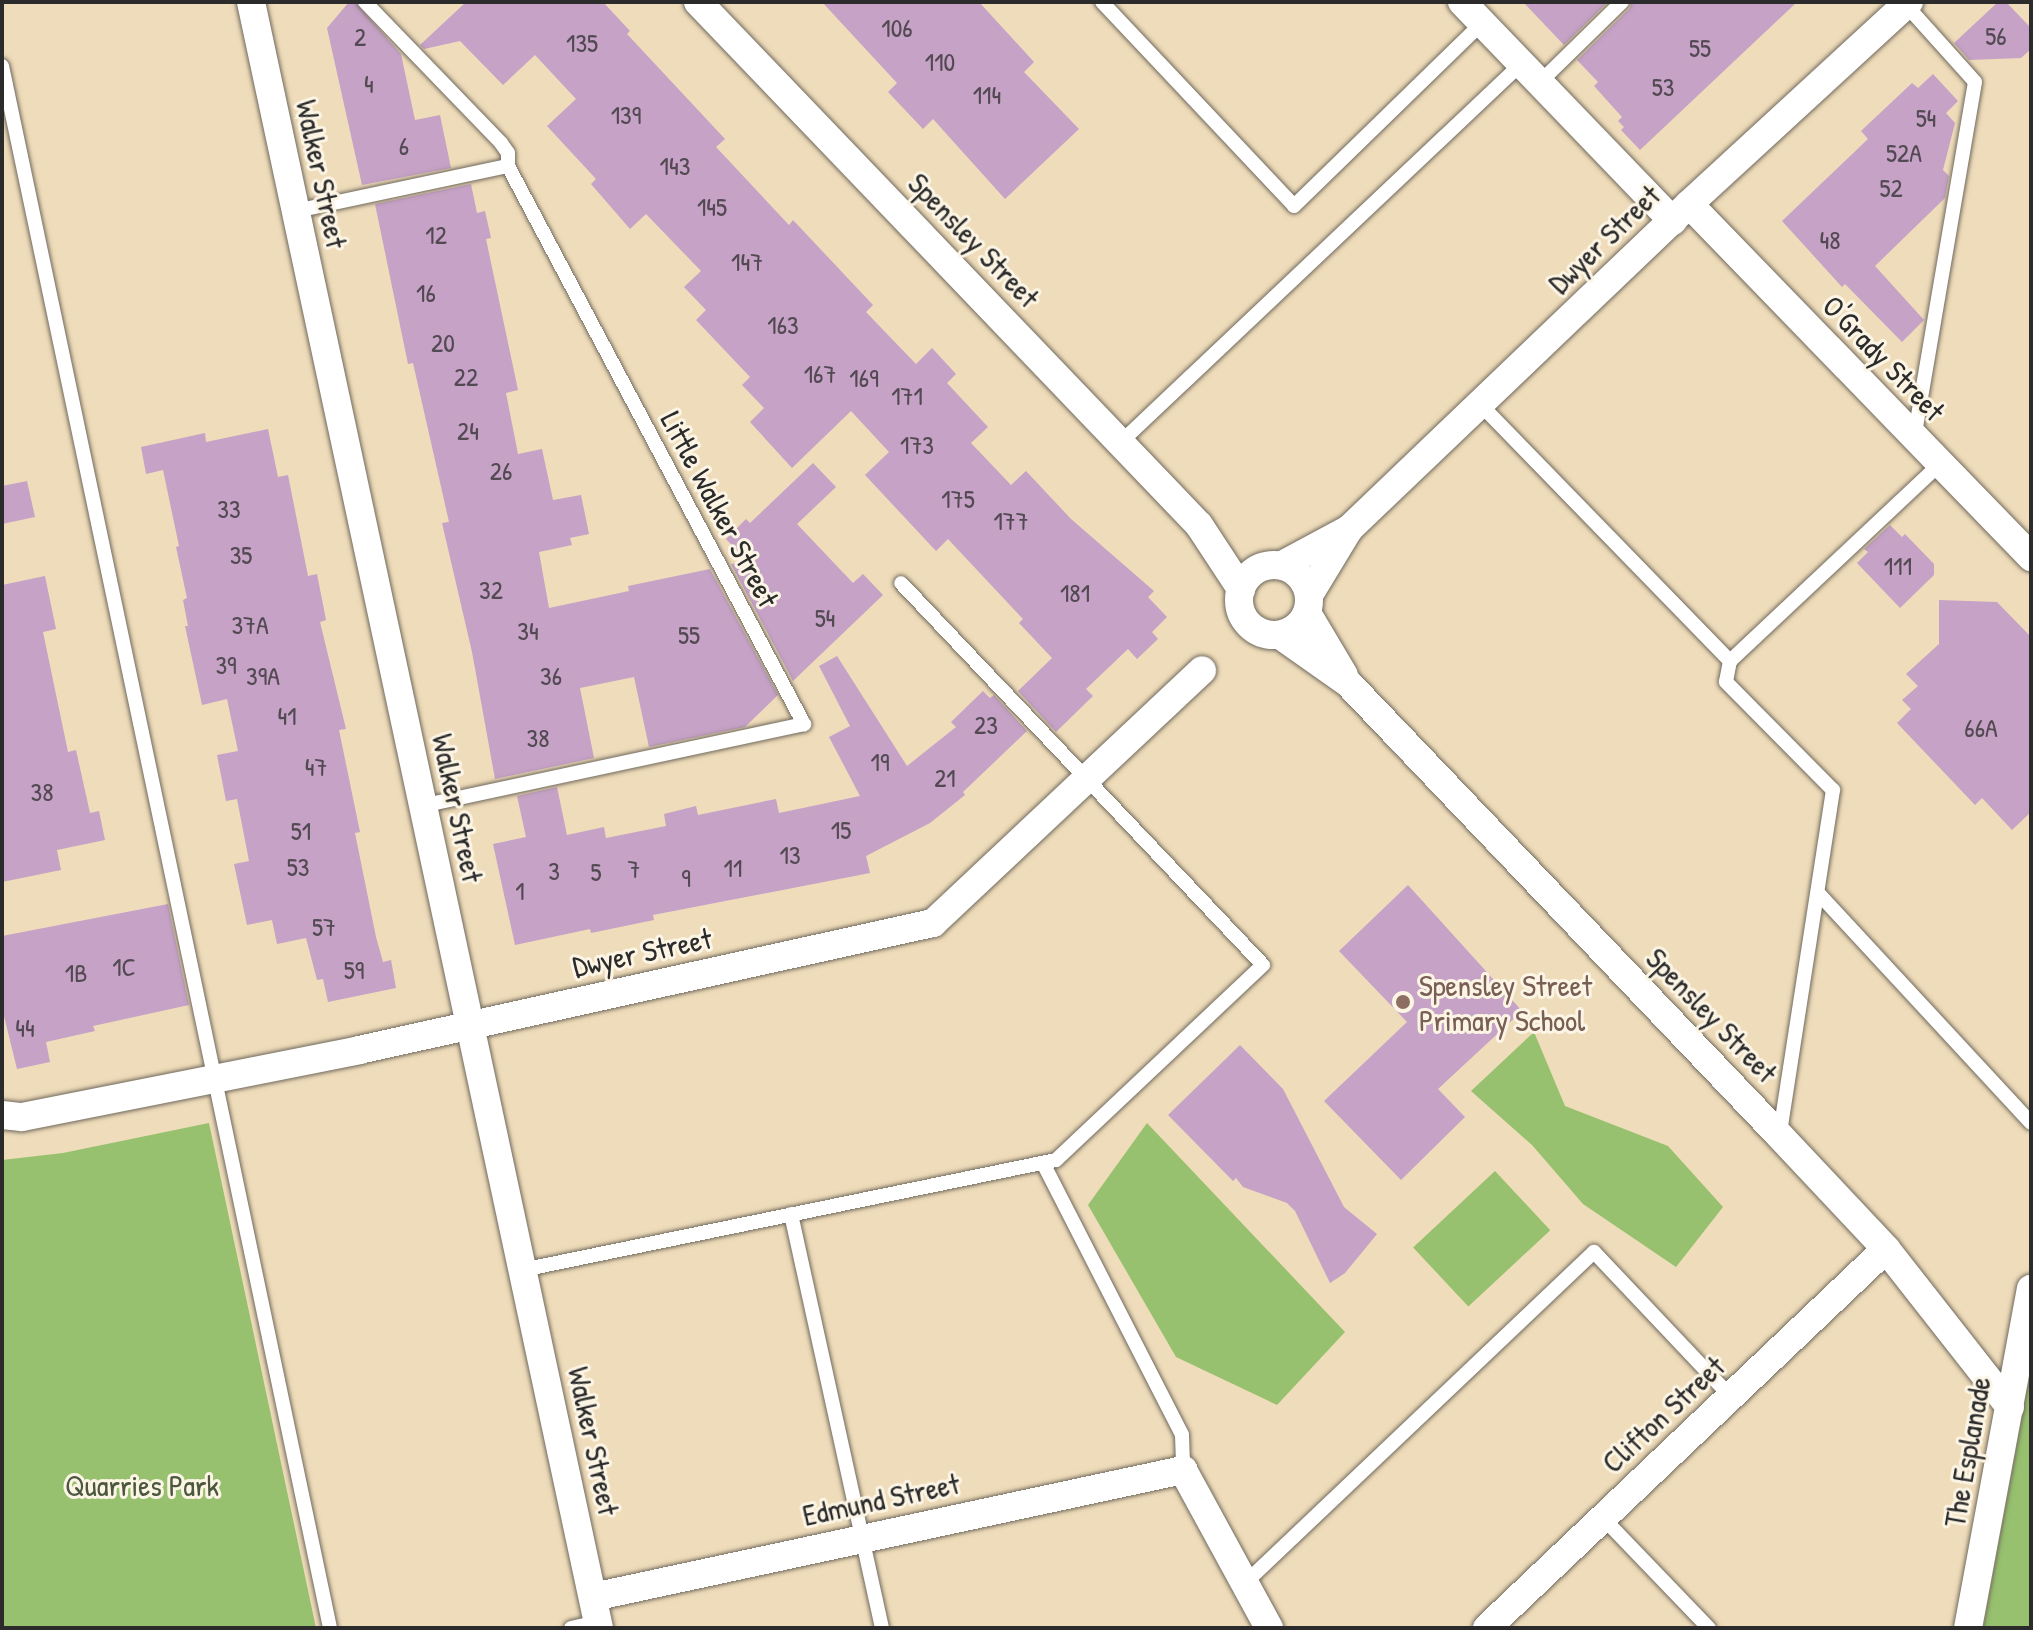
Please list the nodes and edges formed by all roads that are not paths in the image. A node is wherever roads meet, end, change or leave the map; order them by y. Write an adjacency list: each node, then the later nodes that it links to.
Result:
1 (251, 2): 12 (street, Walker Street)
2 (365, 2): 11 (lane)
3 (698, 2): 16 (street, Spensley Street)
4 (1102, 2): 8 (lane)
5 (1462, 2): 8 (street, O'Grady Street)
6 (1622, 2): 10 (lane)
7 (1908, 3): 13 (street, Dwyer Street); 15 (lane)
8 (1482, 23): 10 (street, O'Grady Street)
9 (2, 66): 33 (lane)
10 (1530, 73): 13 (street, O'Grady Street); 16 (lane)
11 (508, 166): 12 (lane); 30 (lane, Little Walker Street)
12 (296, 211): 30 (street, Walker Street)
13 (1681, 212): 14 (street, Dwyer Street); 15 (street, O'Grady Street)
14 (1480, 404): 19 (street, Dwyer Street); 26 (lane)
15 (1914, 437): 17 (street, O'Grady Street)
16 (1121, 442): 18 (street, Spensley Street)
17 (1940, 464): 20 (street, O'Grady Street); 26 (lane)
18 (1199, 525): 21 (street, Spensley Street); 23 (street, Spensley Street)
19 (1349, 529): 21 (street, Dwyer Street); 24 (street, Dwyer Street)
20 (2031, 557)
21 (1272, 566): 23 (street); 24 (street)
22 (901, 583): 29 (lane)
23 (1241, 589): 25 (street)
24 (1308, 604): 25 (street); 28 (street, Spensley Street)
25 (1280, 635): 28 (street, Spensley Street)
26 (1730, 661): 31 (lane)
27 (1202, 670): 29 (street, Dwyer Street)
28 (1348, 683): 36 (street, Spensley Street)
29 (1084, 780): 32 (street, Dwyer Street); 37 (lane)
30 (423, 806): 32 (street, Walker Street)
31 (1818, 893): 35 (lane); 36 (lane)
32 (469, 1023): 33 (street, Dwyer Street); 40 (street, Walker Street)
33 (217, 1077): 34 (street, Dwyer Street); 49 (lane)
34 (2, 1115)
35 (2031, 1123)
36 (1780, 1136): 39 (street, Spensley Street)
37 (1043, 1163): 38 (lane); 44 (lane)
38 (791, 1214): 40 (lane); 46 (lane)
39 (1886, 1249): 42 (street, Clifton Street); 43 (street, Spensley Street)
40 (522, 1270): 48 (street, Walker Street)
41 (2031, 1289): 43 (street, The Esplanade)
42 (1731, 1397): 45 (street, Clifton Street); 47 (lane)
43 (2010, 1407): 54 (street, The Esplanade)
44 (1183, 1470): 46 (street, Edmund Street); 47 (street)
45 (1603, 1518): 52 (street, Clifton Street); 53 (lane)
46 (861, 1538): 48 (street, Edmund Street); 50 (lane)
47 (1245, 1583): 51 (street)
48 (590, 1619)
49 (330, 1628)
50 (882, 1628)
51 (1269, 1628)
52 (1487, 1628)
53 (1709, 1628)
54 (1968, 1628)

